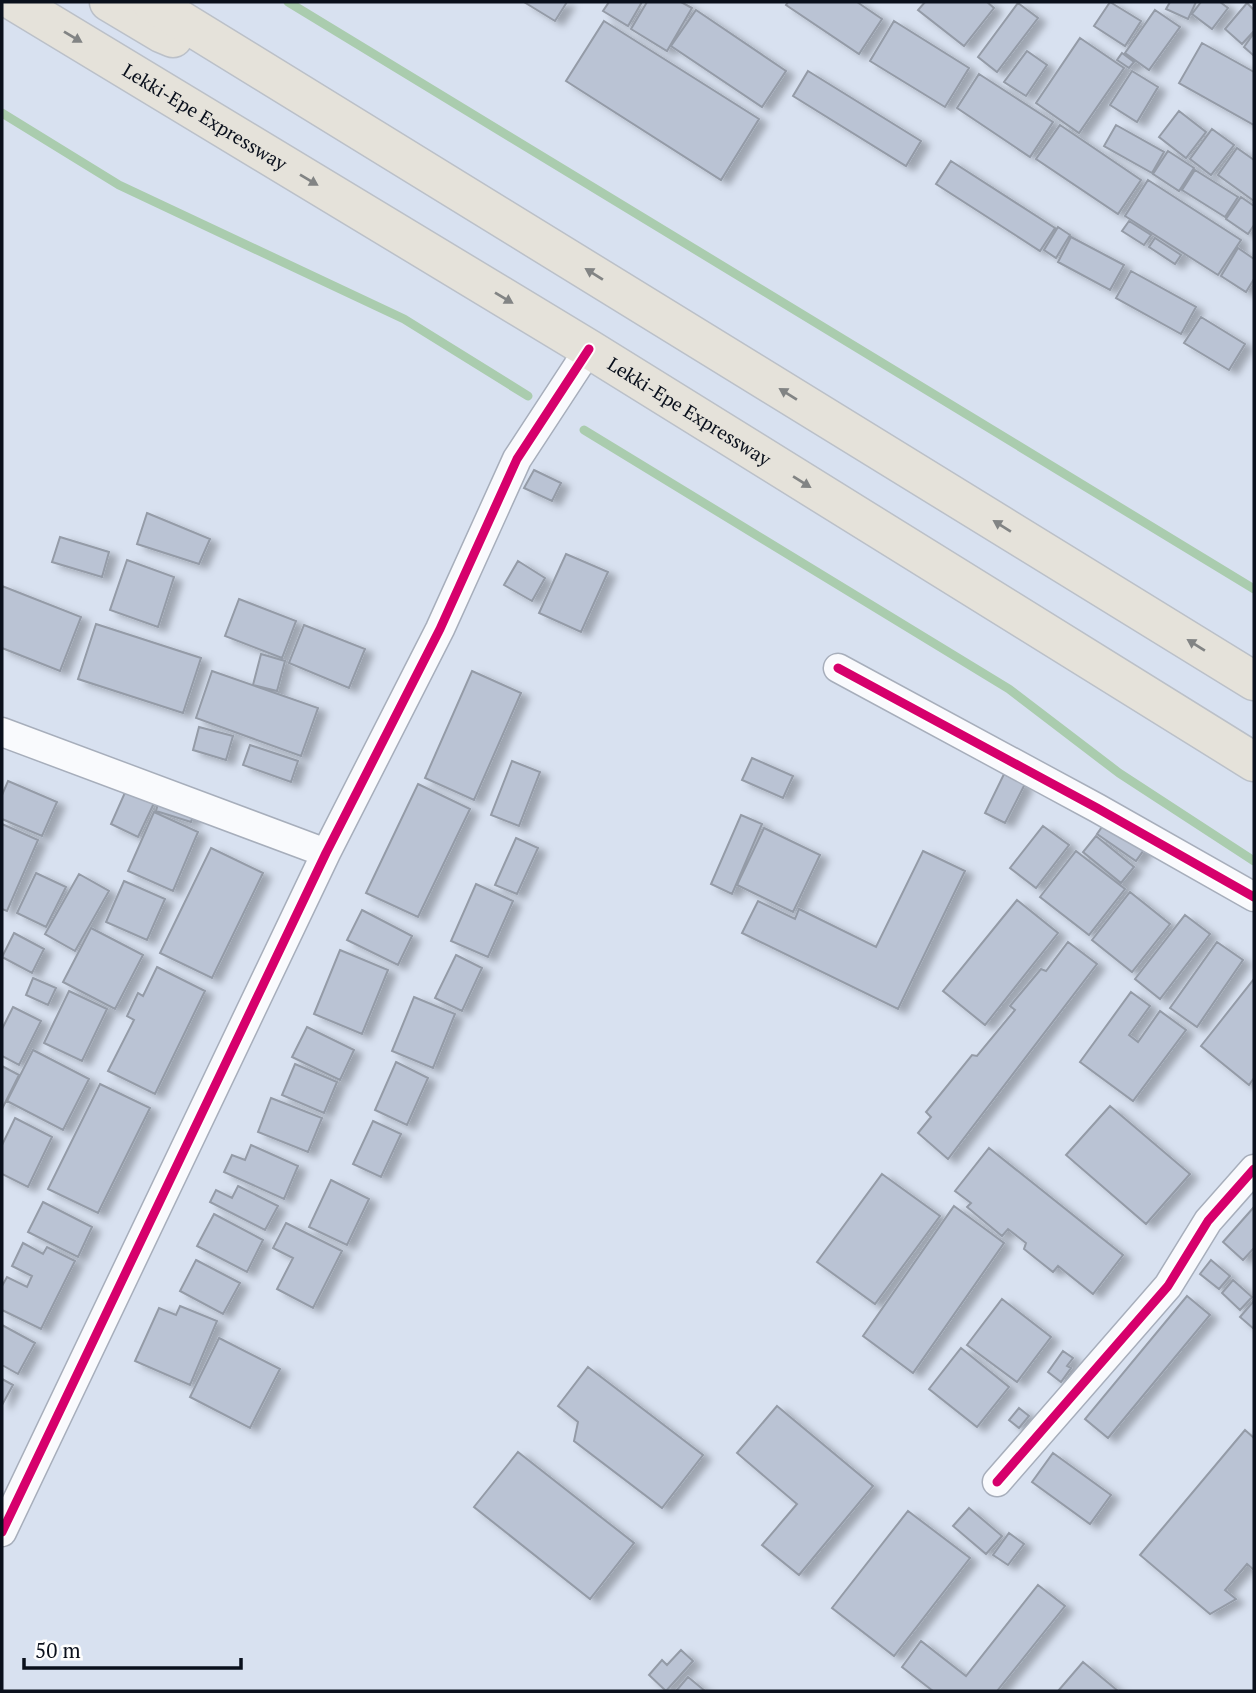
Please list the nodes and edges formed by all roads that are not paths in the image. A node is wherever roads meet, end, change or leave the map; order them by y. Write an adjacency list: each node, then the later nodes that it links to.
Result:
1 (15, 2): 5 (highway, Lekki-Epe Expressway, one-way to 5)
2 (109, 2): 4 (highway)
3 (151, 2): 4 (highway)
4 (267, 73): 7 (highway, one-way to 4)
5 (589, 349): 9 (highway, Lekki-Epe Expressway, one-way to 9); 10 (street)
6 (838, 668): 11 (street)
7 (1254, 681)
8 (2, 732): 10 (street)
9 (1254, 762)
10 (326, 853): 14 (street)
11 (1254, 897)
12 (1254, 1169): 13 (street)
13 (997, 1482)
14 (2, 1532)

